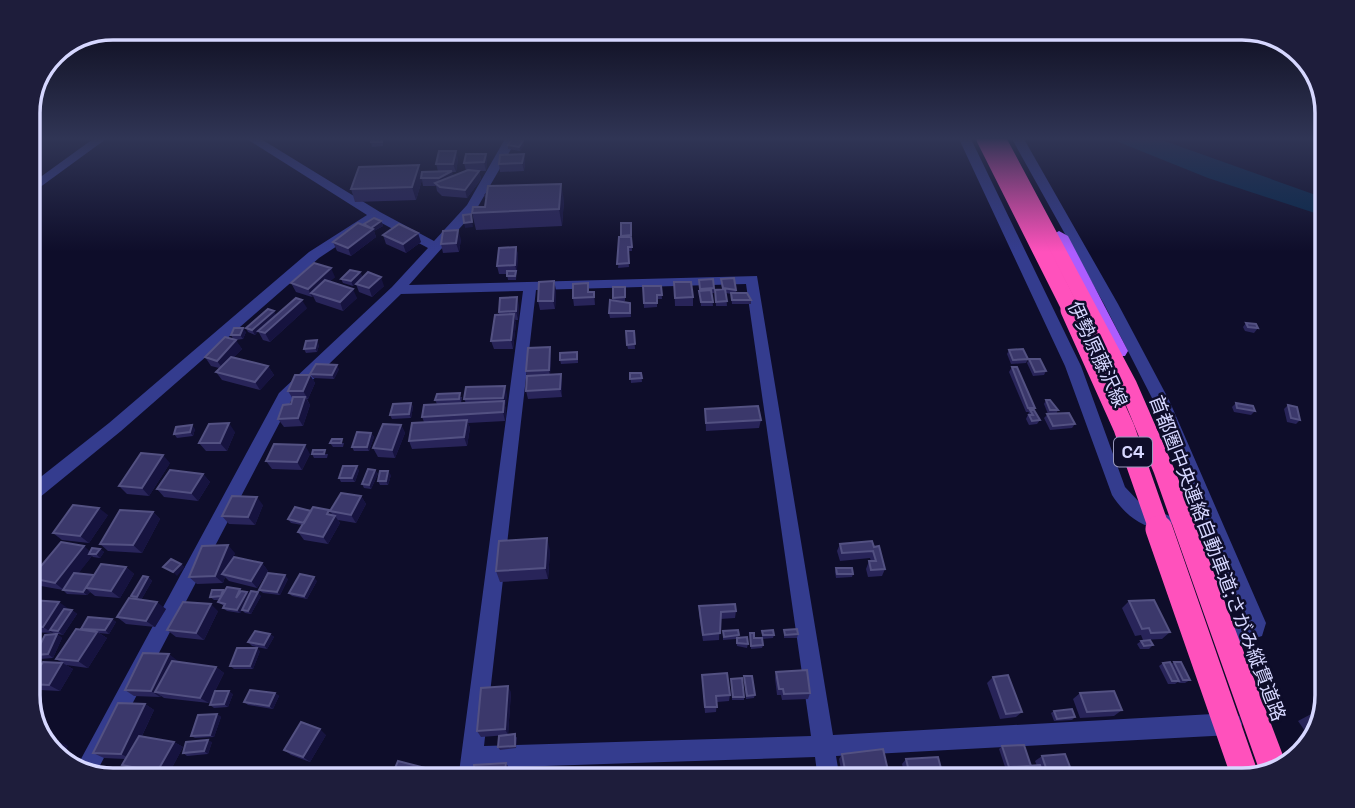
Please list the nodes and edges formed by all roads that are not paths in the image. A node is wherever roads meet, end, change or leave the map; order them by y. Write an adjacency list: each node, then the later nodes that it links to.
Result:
1 (314, 177): 9 (street)
2 (489, 177): 10 (street)
3 (983, 177): 14 (street)
4 (1006, 177): 25 (highway, C4, bridge)
5 (1007, 177): 14 (main road, 伊勢原藤沢線)
6 (1020, 177): 20 (highway, 首都圏中央連絡自動車道;さがみ縦貫道路 / C4)
7 (1026, 177): 15 (main road, 伊勢原藤沢線)
8 (1039, 177): 15 (street)
9 (376, 215): 10 (street); 13 (street)
10 (436, 247): 12 (street)
11 (530, 286): 12 (street); 17 (street); 18 (street)
12 (397, 290): 21 (street)
13 (40, 487)
14 (1167, 521): 16 (main road, 伊勢原藤沢線)
15 (1232, 635): 19 (main road, 伊勢原藤沢線)
16 (1235, 723): 17 (street); 22 (main road, 伊勢原藤沢線)
17 (824, 746): 18 (street); 24 (street)
18 (472, 757): 23 (street)
19 (1277, 758)
20 (1271, 762)
21 (90, 764)
22 (1251, 767)
23 (471, 768)
24 (827, 768)
25 (1242, 768)

